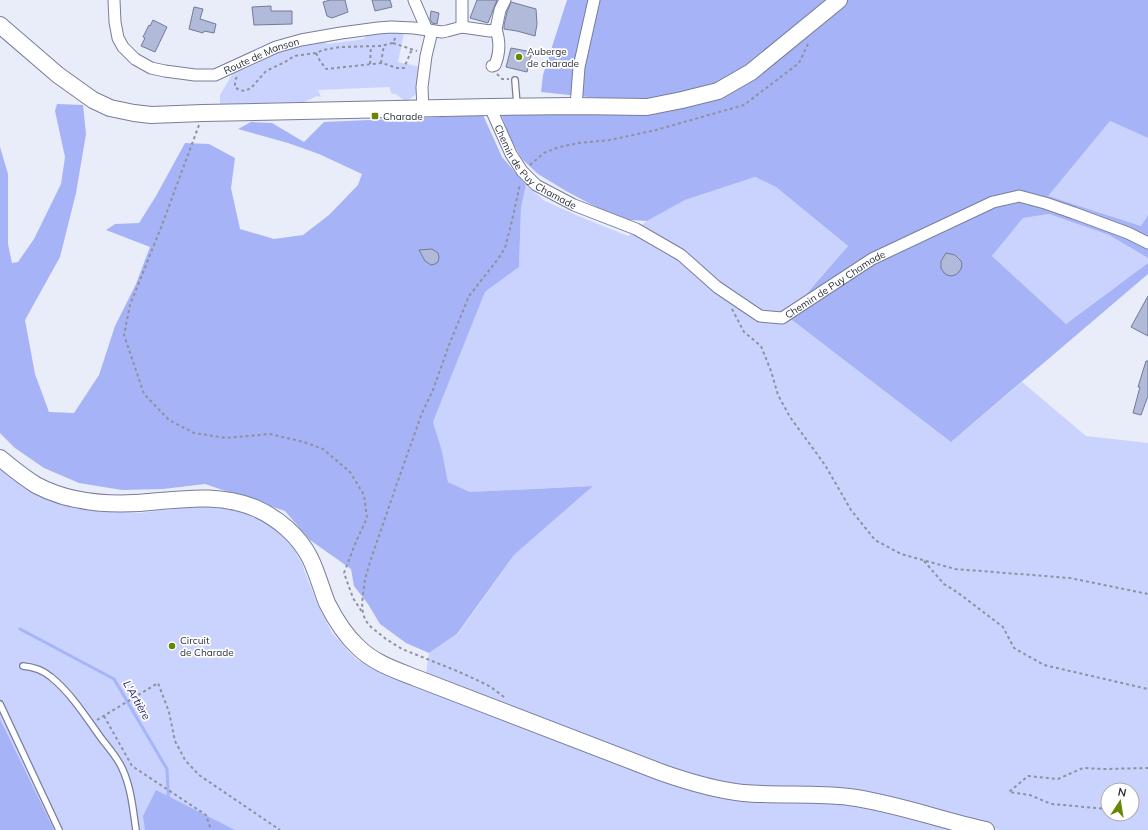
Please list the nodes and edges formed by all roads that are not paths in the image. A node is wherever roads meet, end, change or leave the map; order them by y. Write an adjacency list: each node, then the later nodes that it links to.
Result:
1 (114, 0): 10 (street, Route de Manson)
2 (414, 0): 10 (street)
3 (462, 0): 8 (street)
4 (505, 0): 9 (street)
5 (594, 0): 13 (street)
6 (839, 0): 13 (street)
7 (0, 25): 16 (street)
8 (462, 27): 9 (street, Route de Manson); 10 (street, Route de Manson)
9 (496, 29): 11 (street)
10 (429, 30): 16 (street)
11 (492, 66)
12 (516, 80): 15 (lane)
13 (576, 106): 15 (street)
14 (490, 107): 15 (street); 16 (street); 17 (street, Chemin de Puy Chamade)
15 (517, 107)
16 (423, 109)
17 (1148, 243)
18 (0, 458): 23 (street)
19 (23, 666): 22 (lane)
20 (0, 704): 21 (lane)
21 (59, 830)
22 (136, 830)
23 (986, 830)

